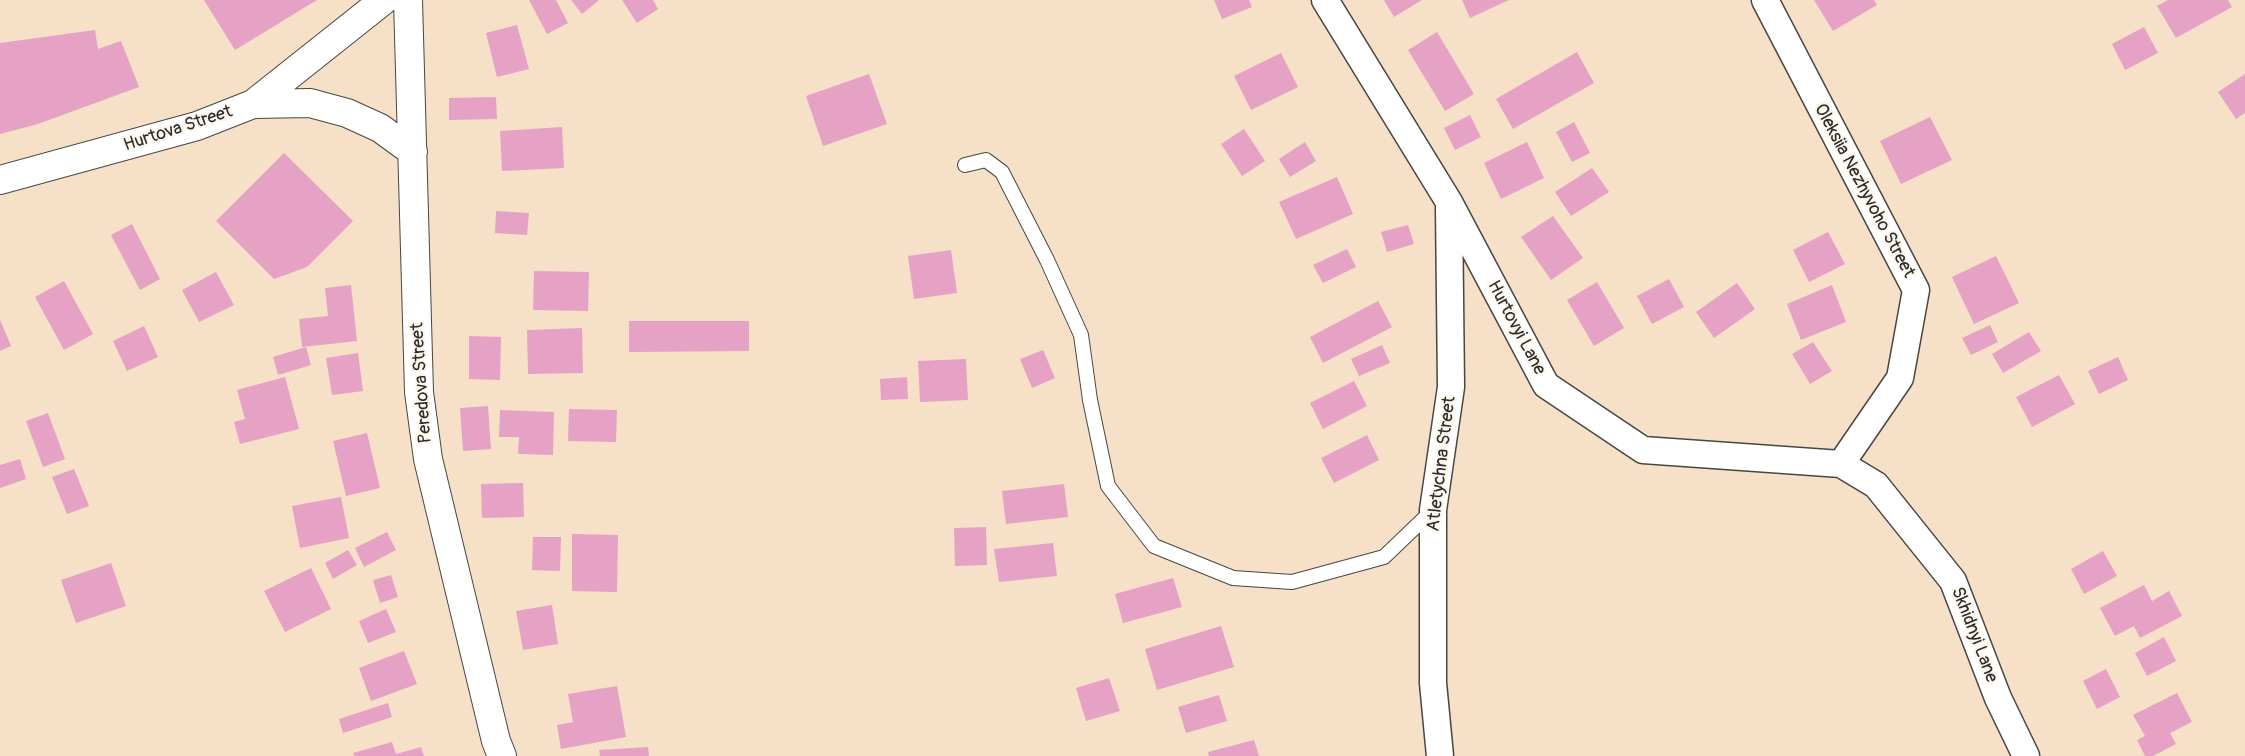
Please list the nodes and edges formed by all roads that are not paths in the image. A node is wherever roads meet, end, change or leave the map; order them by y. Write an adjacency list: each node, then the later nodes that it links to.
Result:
1 (384, 0): 5 (street, Hurtova Street)
2 (408, 0): 6 (street, Peredova Street)
3 (1325, 0): 9 (street, Hurtovyi Lane)
4 (1765, 0): 10 (street, Oleksiia Nezhyvoho Street)
5 (253, 104): 6 (street); 8 (street, Hurtova Street)
6 (413, 152): 12 (street, Peredova Street)
7 (965, 165): 11 (lane)
8 (0, 180)
9 (1449, 202): 10 (street, Hurtovyi Lane); 11 (street, Atletychna Street)
10 (1841, 464): 14 (street, Skhidnyi Lane)
11 (1433, 510): 13 (street, Atletychna Street)
12 (502, 756)
13 (1440, 756)
14 (2026, 756)

